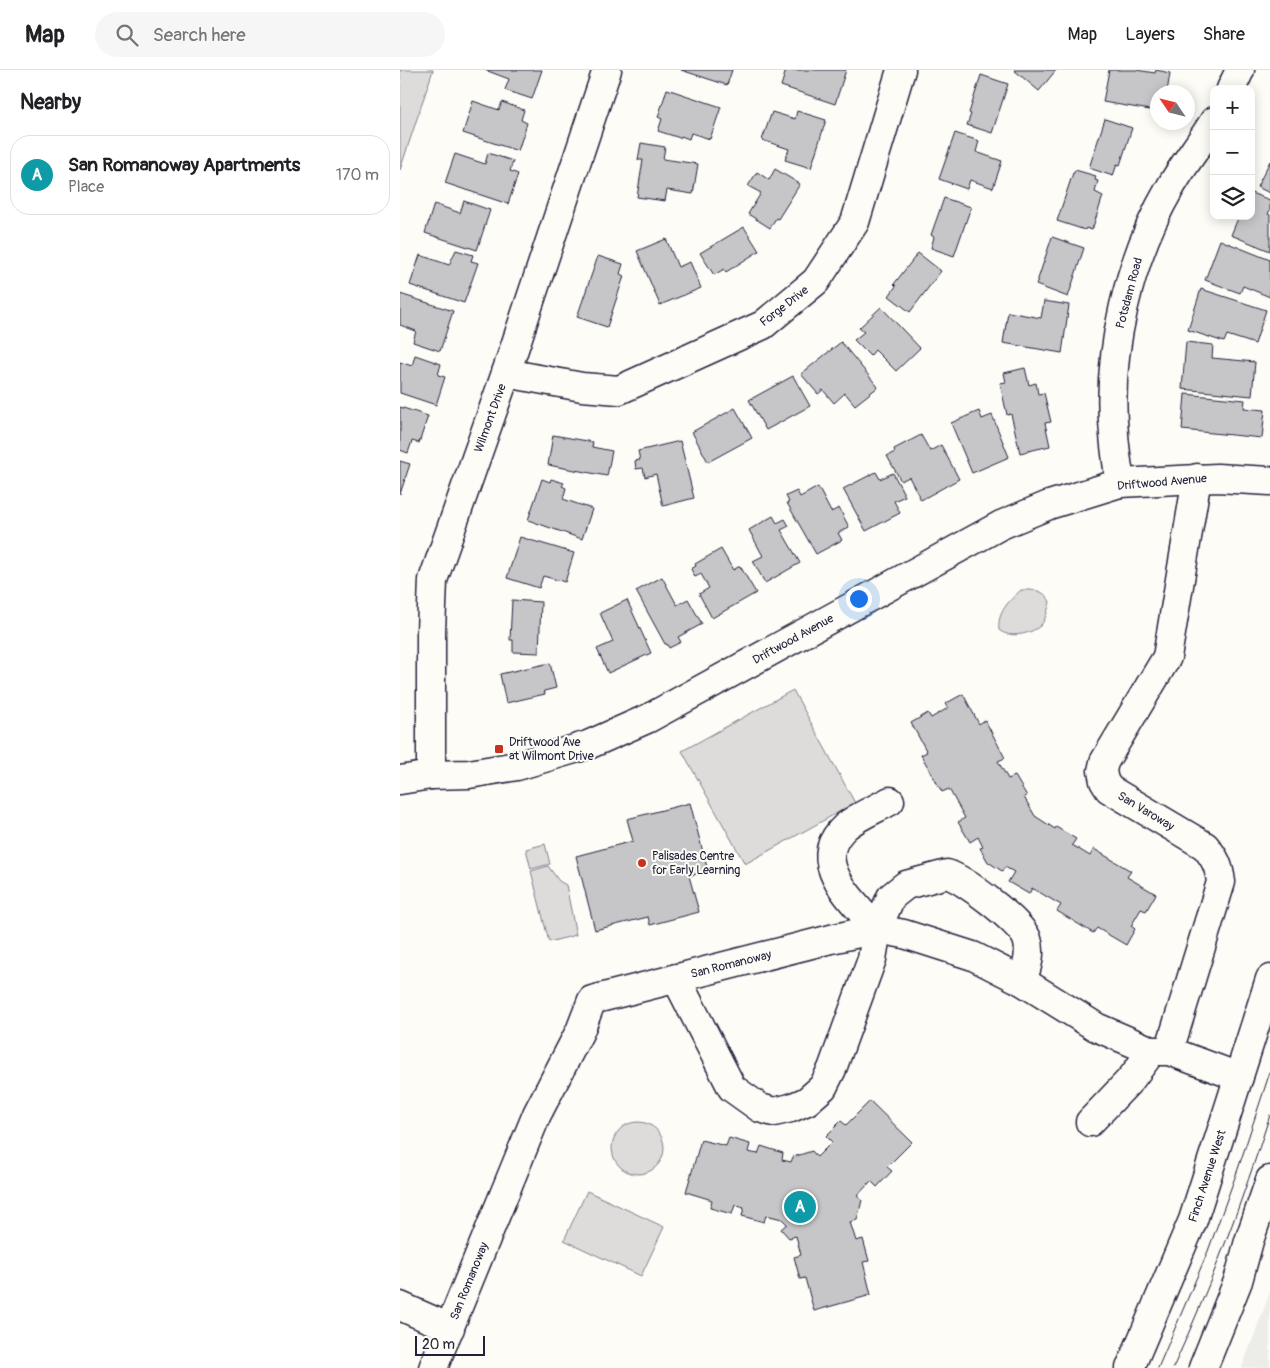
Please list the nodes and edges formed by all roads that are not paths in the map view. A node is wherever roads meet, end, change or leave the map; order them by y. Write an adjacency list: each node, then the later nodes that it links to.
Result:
1 (607, 70): 6 (street, Wilmont Drive)
2 (901, 70): 6 (street, Forge Drive)
3 (1240, 70): 4 (street)
4 (1234, 85)
5 (1210, 127): 9 (street, Potsdam Road)
6 (506, 373): 10 (street, Wilmont Drive)
7 (1197, 478): 8 (street, Driftwood Avenue); 9 (street, Driftwood Avenue); 17 (street, San Varoway)
8 (1270, 481)
9 (1120, 483): 10 (street, Driftwood Avenue)
10 (431, 775): 11 (street, Driftwood Avenue)
11 (400, 780)
12 (890, 801): 13 (street)
13 (877, 929): 14 (street, San Romanoway); 14 (street); 16 (street, San Romanoway); 16 (street)
14 (676, 978): 22 (street, San Romanoway)
15 (1270, 979): 18 (street, Finch Avenue West)
16 (1022, 981): 17 (street, San Romanoway)
17 (1160, 1051): 18 (street, San Romanoway); 19 (street)
18 (1239, 1077): 24 (street, Finch Avenue West)
19 (1090, 1122)
20 (1270, 1180): 25 (street)
21 (400, 1306): 22 (street)
22 (450, 1328): 23 (street, San Romanoway)
23 (433, 1368)
24 (1130, 1368)
25 (1203, 1368)

